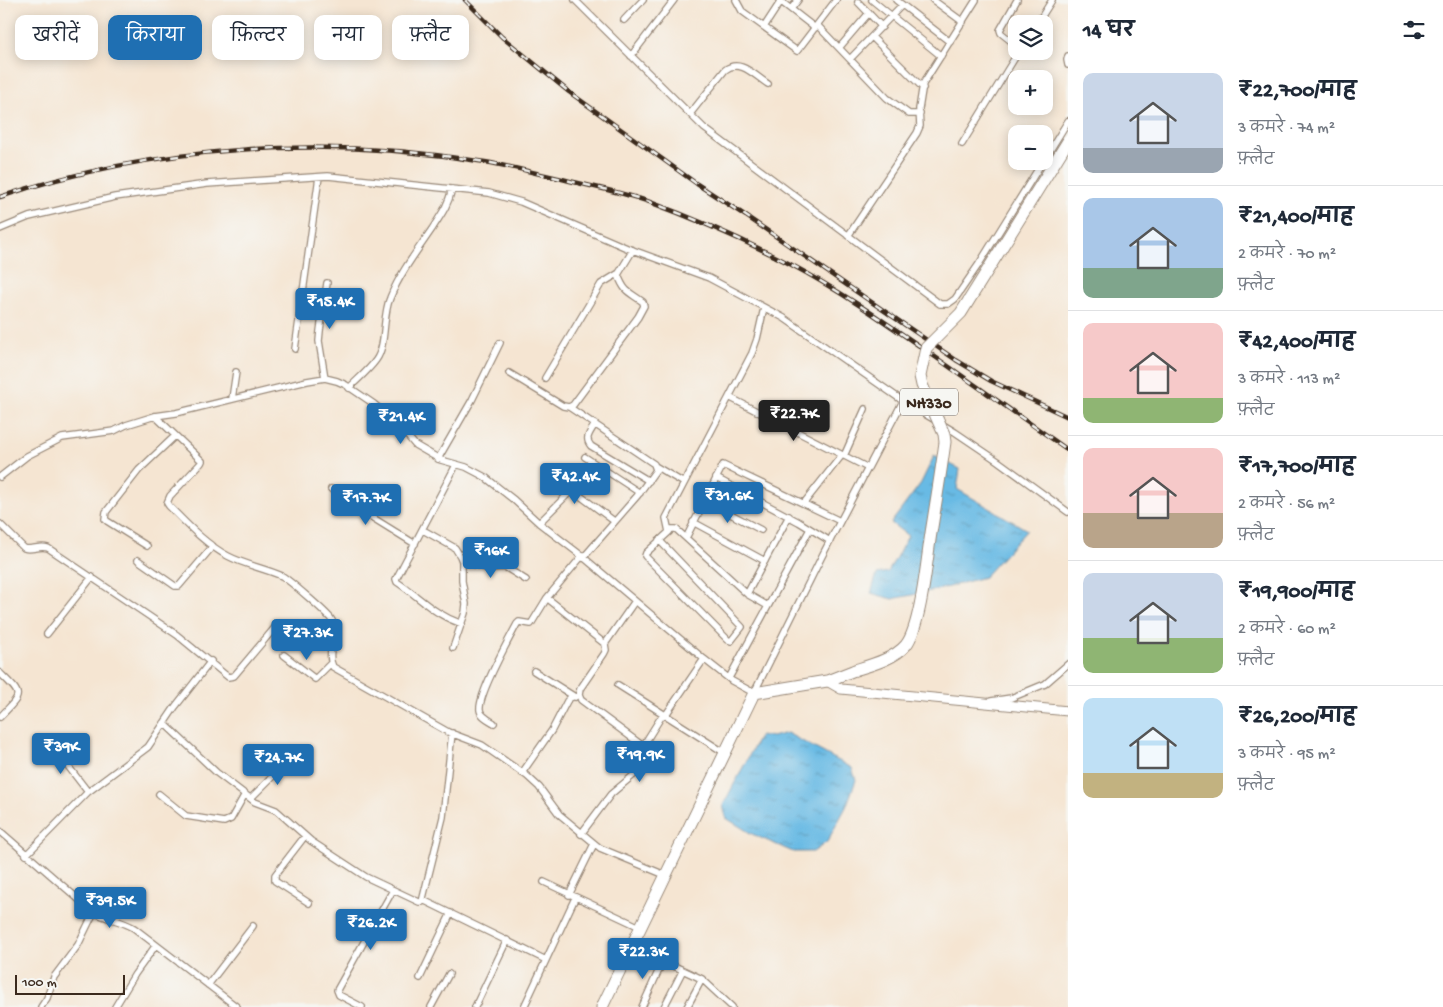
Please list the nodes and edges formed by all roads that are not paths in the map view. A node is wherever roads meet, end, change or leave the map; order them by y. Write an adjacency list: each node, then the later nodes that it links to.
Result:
1 (575, 0): 31 (street)
2 (643, 0): 22 (street)
3 (673, 0): 31 (street)
4 (736, 0): 24 (street)
5 (798, 0): 16 (street)
6 (836, 0): 25 (street)
7 (872, 0): 21 (street)
8 (896, 0): 15 (street)
9 (932, 0): 23 (street)
10 (1017, 0): 18 (street)
11 (1052, 0): 19 (street)
12 (780, 1): 16 (street); 24 (street)
13 (973, 1): 23 (street)
14 (858, 2): 17 (street)
15 (902, 5): 21 (street); 29 (street)
16 (791, 9): 25 (street)
17 (869, 13): 26 (street); 30 (street)
18 (1008, 15)
19 (1043, 15)
20 (1008, 16): 28 (street)
21 (891, 17): 26 (street); 32 (street)
22 (624, 20)
23 (963, 22): 29 (street)
24 (764, 26): 25 (street)
25 (816, 26): 30 (street)
26 (882, 27): 27 (street)
27 (872, 36): 34 (street); 38 (street)
28 (1008, 39)
29 (950, 42): 32 (street)
30 (839, 48): 34 (street)
31 (631, 56): 39 (street)
32 (941, 56): 38 (street)
33 (1068, 56): 36 (street)
34 (850, 59): 40 (street)
35 (1013, 60): 43 (street)
36 (1068, 65)
37 (768, 84): 39 (street)
38 (923, 88): 40 (street)
39 (690, 114): 49 (street)
40 (920, 114): 49 (street)
41 (1068, 122): 44 (street)
42 (1068, 141): 123 (highway, NH330, bridge)
43 (962, 144)
44 (1053, 146)
45 (1038, 170): 49 (street)
46 (319, 177): 47 (street); 48 (street); 55 (street)
47 (452, 189): 50 (street); 60 (street)
48 (0, 229)
49 (848, 236)
50 (632, 250): 51 (street); 53 (street)
51 (618, 275): 59 (street); 64 (street)
52 (327, 283): 58 (street)
53 (764, 308): 61 (street); 63 (street)
54 (500, 343): 71 (street)
55 (295, 349)
56 (236, 372): 62 (street)
57 (509, 373): 64 (street)
58 (325, 378): 60 (street); 62 (street)
59 (546, 378)
60 (349, 388): 71 (street)
61 (729, 397): 69 (street); 78 (street)
62 (232, 399): 66 (street)
63 (903, 401): 74 (street); 83 (street)
64 (569, 407): 67 (street)
65 (865, 409): 69 (street)
66 (155, 416): 68 (street); 75 (street)
67 (595, 424): 73 (street); 77 (street)
68 (175, 436): 98 (street); 99 (street)
69 (843, 456): 74 (street); 82 (street)
70 (585, 457): 80 (street)
71 (438, 458): 72 (street)
72 (456, 465): 88 (street); 91 (street)
73 (655, 466): 77 (street); 78 (street)
74 (868, 468): 86 (street)
75 (0, 477)
76 (716, 478): 81 (street); 82 (street); 84 (street)
77 (649, 481): 80 (street)
78 (684, 483): 93 (street)
79 (331, 489): 97 (street)
80 (640, 493): 85 (street)
81 (704, 500): 87 (street); 92 (street)
82 (804, 503): 86 (street)
83 (1068, 512)
84 (789, 516): 90 (street); 103 (street)
85 (614, 521): 88 (street); 100 (street)
86 (840, 521): 96 (street)
87 (693, 522): 94 (street); 103 (street)
88 (539, 523): 100 (street)
89 (0, 524): 104 (street)
90 (810, 529): 96 (street); 109 (street)
91 (423, 530): 97 (street); 102 (street)
92 (761, 530)
93 (669, 532): 94 (street); 95 (street)
94 (686, 538): 106 (street)
95 (659, 540): 95 (street)
96 (830, 541): 125 (street)
97 (415, 544): 110 (street)
98 (147, 546)
99 (213, 546): 101 (street); 118 (street)
100 (582, 557): 107 (street); 108 (street)
101 (138, 560)
102 (462, 561): 105 (street); 110 (street)
103 (765, 561): 106 (street)
104 (92, 577): 112 (street); 117 (street)
105 (526, 580)
106 (748, 594): 109 (street)
107 (547, 598): 113 (street); 132 (street)
108 (635, 601): 113 (street); 116 (street)
109 (768, 606): 122 (street)
110 (462, 624): 114 (street)
111 (277, 625): 117 (street)
112 (47, 634)
113 (604, 644): 126 (street)
114 (453, 648)
115 (284, 655): 118 (street)
116 (704, 658): 122 (street); 129 (street)
117 (211, 661): 131 (street)
118 (331, 663): 133 (street)
119 (1068, 664): 127 (street)
120 (534, 671): 126 (street)
121 (0, 673): 130 (street)
122 (729, 678): 125 (street)
123 (827, 681): 125 (highway, NH330); 127 (street)
124 (618, 685): 129 (street)
125 (754, 693): 136 (highway)
126 (577, 696): 135 (street); 138 (street)
127 (981, 703): 128 (street)
128 (1068, 711)
129 (664, 715): 135 (street); 136 (street)
130 (0, 717)
131 (164, 723): 139 (street); 141 (street)
132 (494, 723)
133 (452, 733): 138 (street); 151 (street)
134 (51, 744): 139 (street)
135 (643, 746): 143 (street)
136 (725, 753): 147 (highway)
137 (290, 759): 141 (street)
138 (522, 773): 143 (street)
139 (88, 792): 146 (street)
140 (159, 794): 141 (street)
141 (248, 796): 144 (street)
142 (0, 831): 146 (street)
143 (581, 834): 145 (street)
144 (305, 836): 149 (street); 152 (street)
145 (594, 844): 147 (street); 150 (street)
146 (26, 854): 153 (street)
147 (666, 875): 156 (highway)
148 (544, 882): 150 (street)
149 (393, 890): 151 (street); 170 (street)
150 (572, 896): 156 (street); 160 (street)
151 (423, 900): 154 (street)
152 (309, 903)
153 (94, 912): 158 (street); 167 (street)
154 (450, 913): 157 (street); 164 (street)
155 (252, 926): 166 (street)
156 (640, 927): 159 (highway)
157 (507, 940): 160 (street); 172 (street)
158 (156, 945): 166 (street); 168 (street)
159 (631, 946): 161 (street); 174 (highway)
160 (546, 960): 173 (street)
161 (663, 961): 162 (street); 175 (street)
162 (683, 970): 165 (street); 176 (street)
163 (449, 974): 171 (street)
164 (420, 978)
165 (702, 979): 177 (street); 178 (street)
166 (208, 986): 169 (street)
167 (42, 1007)
168 (115, 1007)
169 (237, 1007)
170 (362, 1007)
171 (431, 1007)
172 (475, 1007)
173 (524, 1007)
174 (602, 1007)
175 (642, 1007)
176 (664, 1007)
177 (687, 1007)
178 (732, 1007)

